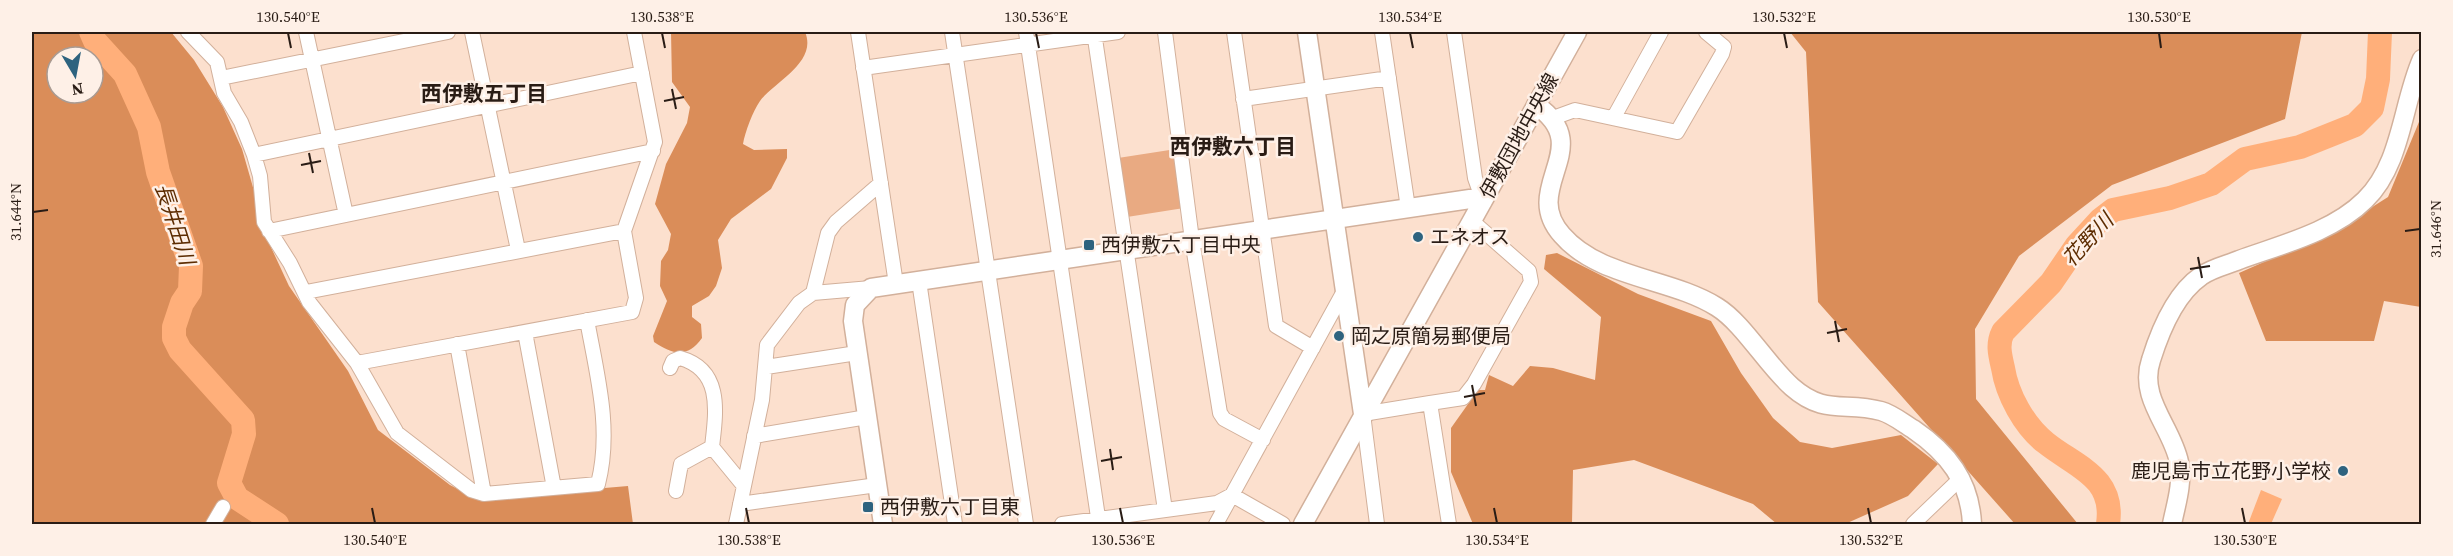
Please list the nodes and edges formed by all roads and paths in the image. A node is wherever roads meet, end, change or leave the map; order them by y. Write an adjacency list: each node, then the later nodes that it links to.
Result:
1 (188, 32): 25 (street)
2 (306, 32): 22 (street)
3 (448, 32): 22 (street)
4 (472, 32): 30 (street)
5 (633, 32): 24 (street)
6 (858, 32): 23 (street)
7 (952, 32): 20 (street)
8 (1026, 32): 19 (street)
9 (1118, 32): 18 (street)
10 (1165, 32): 46 (street)
11 (1234, 32): 28 (street)
12 (1307, 32): 27 (street)
13 (1383, 32): 26 (street)
14 (1454, 32): 38 (street)
15 (1576, 32): 29 (street, 伊敷団地中央線)
16 (1661, 32): 31 (street)
17 (1706, 32): 31 (street)
18 (1094, 33): 19 (street); 47 (street)
19 (1028, 46): 20 (street); 49 (street)
20 (955, 54): 23 (street); 50 (street)
21 (2421, 58): 95 (street)
22 (312, 59): 25 (street); 33 (street)
23 (863, 68): 37 (street)
24 (642, 73): 30 (street); 34 (street)
25 (221, 78): 35 (street)
26 (1389, 78): 27 (street); 39 (street)
27 (1315, 89): 28 (street); 41 (street)
28 (1243, 99): 43 (street)
29 (1536, 105): 32 (street); 38 (street, 伊敷団地中央線)
30 (488, 106): 33 (street); 36 (street)
31 (1614, 117): 32 (street)
32 (1553, 118): 71 (street)
33 (329, 139): 35 (street); 40 (street)
34 (653, 151): 36 (street); 45 (street)
35 (254, 154): 44 (street)
36 (504, 182): 40 (street); 48 (street)
37 (881, 183): 52 (street); 56 (street)
38 (1483, 201): 39 (street); 42 (street, 伊敷団地中央線)
39 (1408, 208): 41 (street)
40 (346, 215): 44 (street)
41 (1334, 218): 43 (street); 54 (street)
42 (1472, 221): 65 (street); 66 (street, 伊敷団地中央線)
43 (1262, 229): 46 (street); 60 (street)
44 (269, 231): 55 (street)
45 (624, 231): 48 (street); 57 (street)
46 (1192, 240): 47 (street); 69 (street)
47 (1127, 249): 49 (street); 80 (street)
48 (518, 250): 55 (street)
49 (1061, 260): 50 (street); 81 (street)
50 (990, 271): 51 (street); 88 (street)
51 (919, 281): 52 (street); 87 (street)
52 (896, 284): 53 (street)
53 (871, 288): 56 (street); 61 (street)
54 (1344, 291): 60 (street); 66 (street)
55 (306, 292): 62 (street)
56 (813, 293): 63 (street)
57 (587, 320): 58 (street); 74 (street)
58 (525, 332): 59 (street); 74 (street)
59 (457, 344): 62 (street); 76 (street)
60 (1313, 348): 69 (street)
61 (858, 353): 63 (street); 67 (street)
62 (357, 363): 76 (street)
63 (766, 367): 68 (street)
64 (670, 368): 70 (street)
65 (1430, 403): 66 (street); 83 (street)
66 (1363, 414): 82 (street, 伊敷団地中央線); 92 (street)
67 (867, 417): 68 (street); 72 (street)
68 (754, 436): 73 (street)
69 (1263, 440): 77 (street)
70 (712, 447): 73 (street); 75 (street)
71 (1961, 478): 93 (street); 94 (street)
72 (877, 485): 78 (street); 86 (street)
73 (744, 486): 78 (street)
74 (554, 488): 76 (street)
75 (676, 491)
76 (484, 494)
77 (1232, 495): 80 (street); 90 (street); 91 (street)
78 (740, 504): 85 (street)
79 (224, 507): 84 (street)
80 (1165, 510): 81 (street)
81 (1099, 522): 89 (street)
82 (1305, 523)
83 (1450, 523)
84 (213, 525)
85 (736, 525)
86 (883, 525)
87 (955, 525)
88 (1026, 525)
89 (1062, 525)
90 (1216, 525)
91 (1283, 525)
92 (1377, 525)
93 (1913, 525)
94 (1972, 525)
95 (2172, 525)

